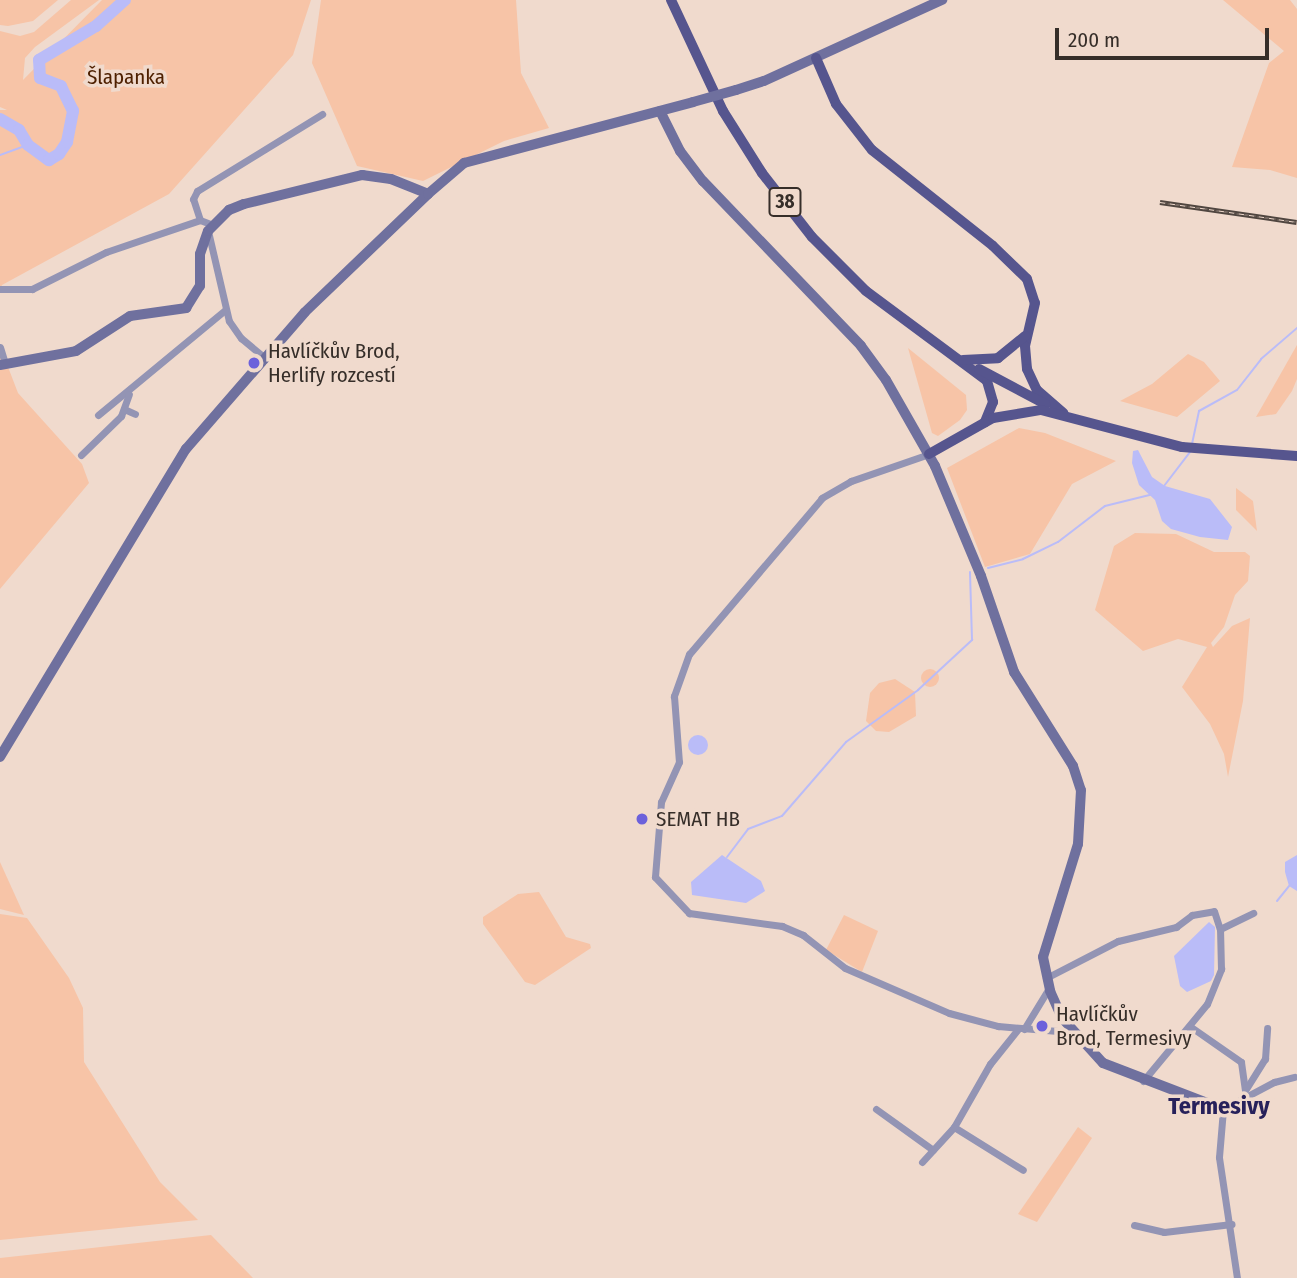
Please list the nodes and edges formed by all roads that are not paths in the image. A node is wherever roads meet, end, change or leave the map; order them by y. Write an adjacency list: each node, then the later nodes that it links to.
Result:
1 (671, 0): 14 (main road, 38)
2 (943, 0): 3 (street)
3 (816, 58): 4 (street, bridge); 11 (main road)
4 (660, 111): 6 (street); 22 (street)
5 (322, 114): 7 (street)
6 (428, 194): 8 (street); 13 (street)
7 (200, 220): 8 (street); 9 (street)
8 (211, 228): 10 (street); 15 (street)
9 (0, 289)
10 (225, 310): 13 (street); 16 (street)
11 (1029, 330): 14 (main road); 18 (main road)
12 (0, 347): 15 (street)
13 (264, 357): 25 (street)
14 (957, 358): 18 (main road, 38); 21 (main road)
15 (2, 364)
16 (129, 393): 17 (street); 20 (street)
17 (124, 409): 19 (street); 23 (street)
18 (1063, 413): 21 (main road); 24 (main road, 38)
19 (135, 414)
20 (98, 415)
21 (985, 422): 22 (main road)
22 (929, 454): 28 (street); 31 (street)
23 (81, 455)
24 (1297, 456)
25 (0, 757)
26 (1253, 913): 27 (street)
27 (1220, 929): 28 (street); 29 (street)
28 (1047, 983): 31 (street); 32 (street)
29 (1191, 1027): 34 (street); 35 (street)
30 (1267, 1028): 35 (street)
31 (1021, 1029): 32 (street); 39 (street)
32 (1070, 1032): 34 (street)
33 (1294, 1077): 36 (street)
34 (1143, 1081): 38 (street)
35 (1245, 1090): 36 (street)
36 (1240, 1099): 38 (street)
37 (876, 1109): 40 (street)
38 (1223, 1109): 43 (street)
39 (954, 1126): 40 (street); 42 (street)
40 (933, 1150): 41 (street)
41 (922, 1162)
42 (1023, 1170)
43 (1232, 1224): 44 (street); 45 (street)
44 (1134, 1225)
45 (1237, 1278)

